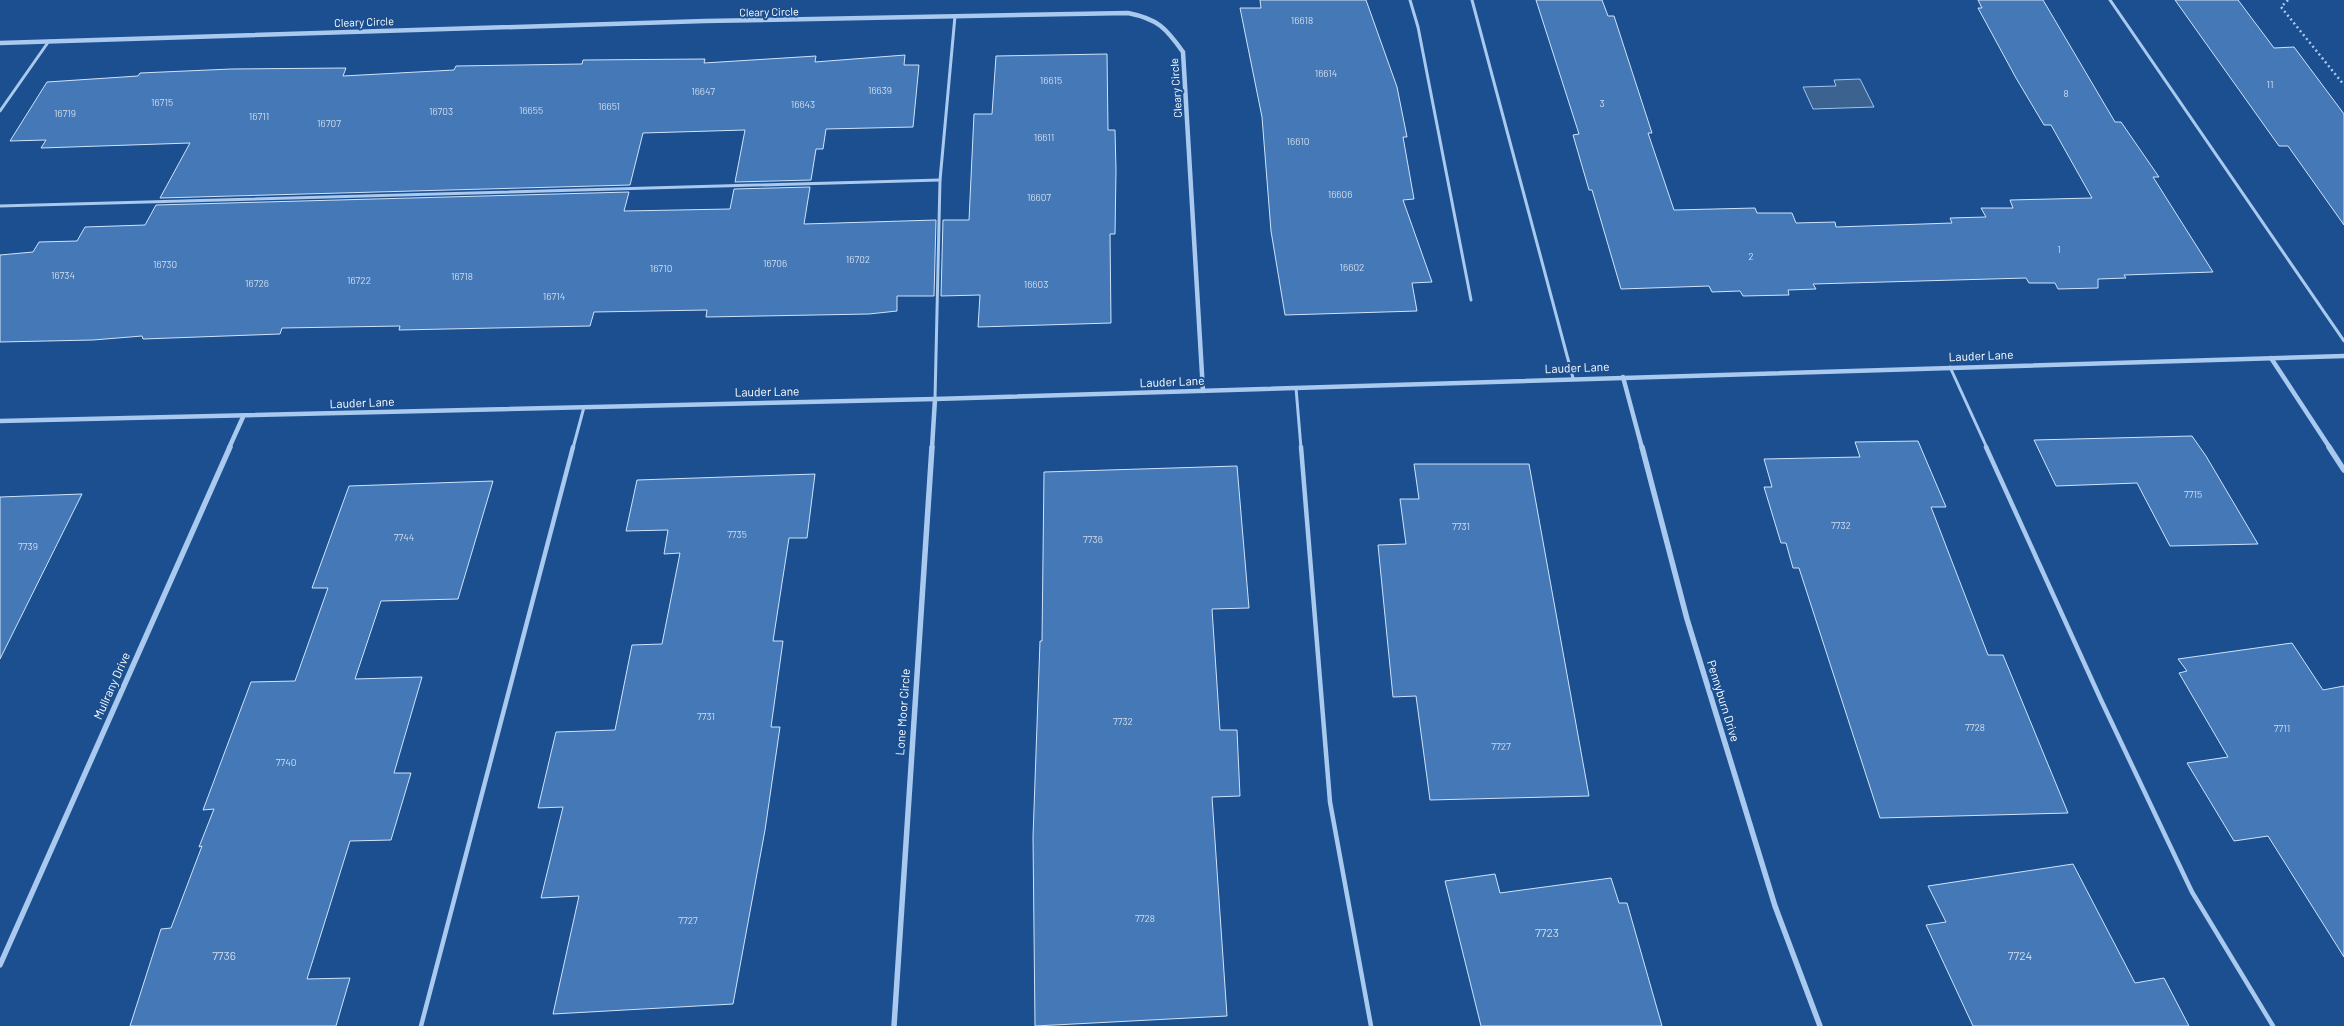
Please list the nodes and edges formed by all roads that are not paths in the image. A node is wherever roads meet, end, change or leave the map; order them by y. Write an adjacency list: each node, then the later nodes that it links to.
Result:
1 (1410, 0): 10 (lane)
2 (1472, 0): 16 (lane)
3 (2110, 0): 11 (lane)
4 (955, 16): 5 (street, Cleary Circle); 8 (lane); 18 (street, Cleary Circle)
5 (49, 41): 6 (street, Cleary Circle); 7 (lane)
6 (0, 43)
7 (0, 111)
8 (940, 180): 9 (lane); 19 (lane)
9 (0, 206)
10 (1471, 300)
11 (2344, 341)
12 (2344, 356): 13 (street, Lauder Lane)
13 (2272, 358): 14 (street, Lauder Lane); 23 (street)
14 (1950, 367): 15 (street, Lauder Lane); 29 (lane)
15 (1623, 377): 16 (street, Lauder Lane); 28 (street, Pennyburn Drive)
16 (1574, 378): 17 (street, Lauder Lane)
17 (1296, 388): 18 (street, Lauder Lane); 27 (lane)
18 (1203, 391): 19 (street, Lauder Lane)
19 (934, 399): 20 (street, Lauder Lane); 26 (street, Lone Moor Circle)
20 (584, 406): 21 (street, Lauder Lane); 25 (lane)
21 (243, 417): 22 (street, Lauder Lane); 24 (street, Mullrany Drive)
22 (0, 421)
23 (2344, 470)
24 (0, 965)
25 (421, 1026)
26 (894, 1026)
27 (1371, 1026)
28 (1820, 1026)
29 (2273, 1026)

